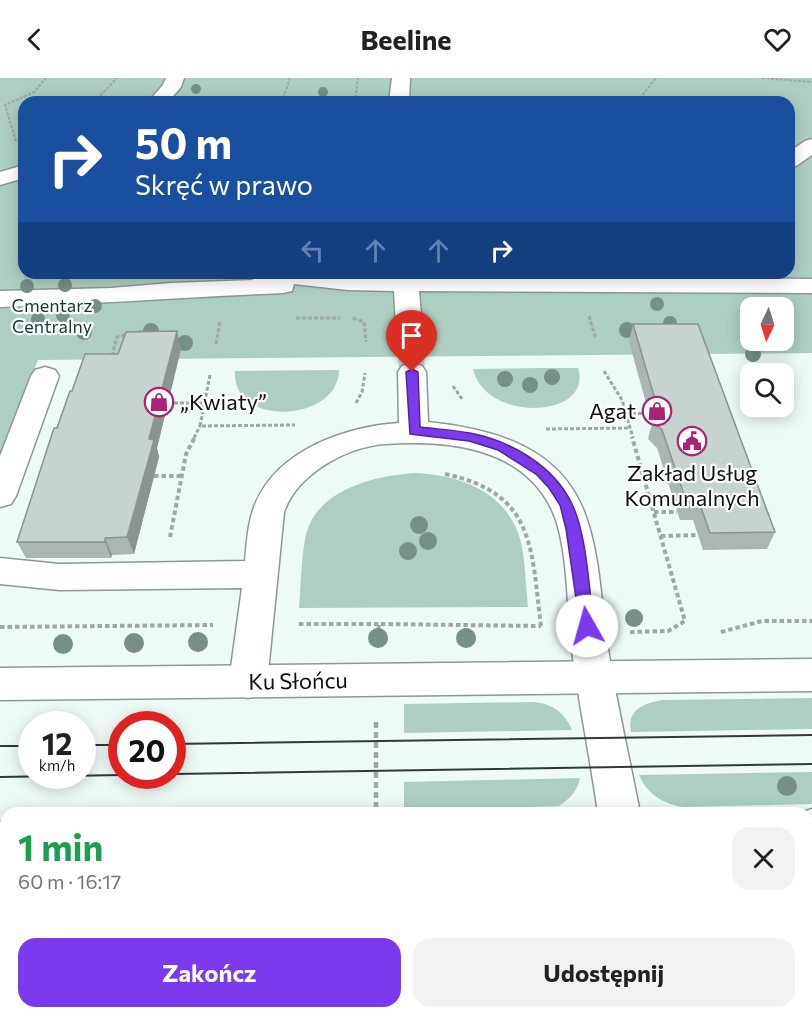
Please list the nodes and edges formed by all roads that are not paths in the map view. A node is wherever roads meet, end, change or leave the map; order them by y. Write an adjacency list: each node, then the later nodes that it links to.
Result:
1 (175, 78): 3 (street)
2 (401, 78): 4 (street)
3 (164, 96)
4 (400, 96)
5 (812, 145): 6 (street)
6 (795, 158)
7 (18, 173): 8 (street)
8 (0, 179)
9 (307, 279): 15 (street)
10 (396, 279): 15 (street)
11 (405, 279): 18 (street)
12 (513, 279): 13 (street)
13 (621, 280): 16 (street)
14 (175, 281): 15 (street); 17 (street)
15 (348, 284)
16 (812, 286)
17 (0, 299)
18 (410, 341)
19 (412, 372): 22 (street)
20 (45, 376): 21 (street)
21 (14, 421): 23 (street)
22 (414, 431): 25 (street); 27 (street)
23 (0, 496)
24 (0, 571): 25 (street)
25 (260, 574): 28 (street)
26 (812, 675): 27 (street, Ku Słońcu)
27 (597, 679): 28 (street, Ku Słońcu); 30 (street)
28 (248, 682): 29 (street, Ku Słońcu)
29 (0, 684)
30 (619, 807)

